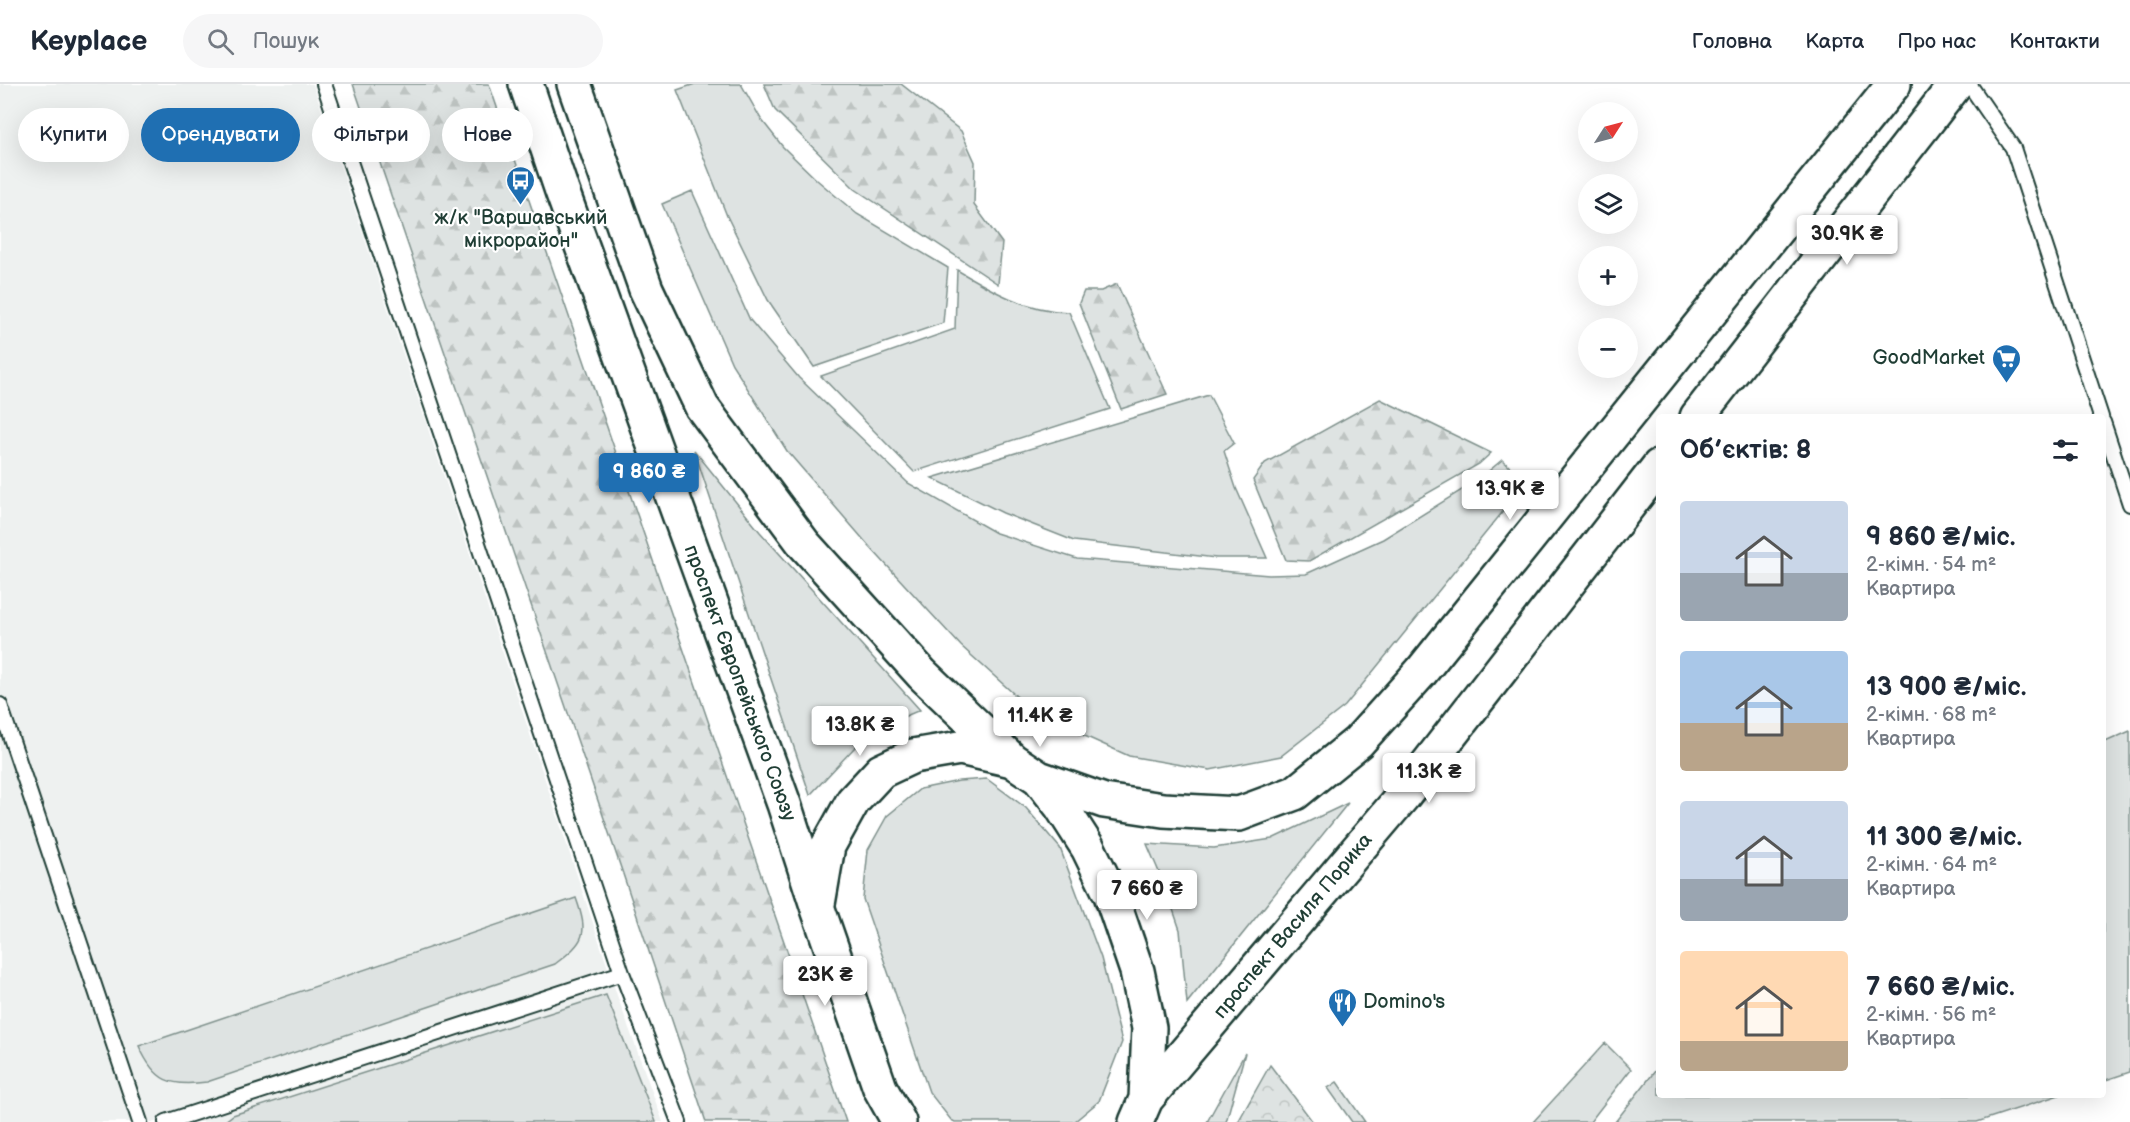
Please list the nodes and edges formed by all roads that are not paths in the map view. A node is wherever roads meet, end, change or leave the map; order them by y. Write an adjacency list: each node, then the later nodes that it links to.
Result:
1 (324, 84): 15 (lane)
2 (526, 84): 14 (main road, проспект Європейського Союзу)
3 (574, 84): 13 (main road)
4 (1894, 84): 13 (main road)
5 (1956, 84): 7 (main road)
6 (1969, 84): 8 (lane)
7 (1699, 414)
8 (2100, 414)
9 (2106, 431): 11 (lane)
10 (1656, 470): 17 (main road, проспект Василя Порика)
11 (2130, 504)
12 (0, 705): 18 (lane)
13 (1026, 769): 14 (main road); 17 (main road)
14 (818, 909): 16 (main road, проспект Європейського Союзу)
15 (622, 973): 19 (lane); 20 (lane)
16 (880, 1088): 21 (main road); 22 (main road)
17 (1140, 1116)
18 (140, 1122)
19 (166, 1122)
20 (679, 1122)
21 (892, 1122)
22 (899, 1122)

